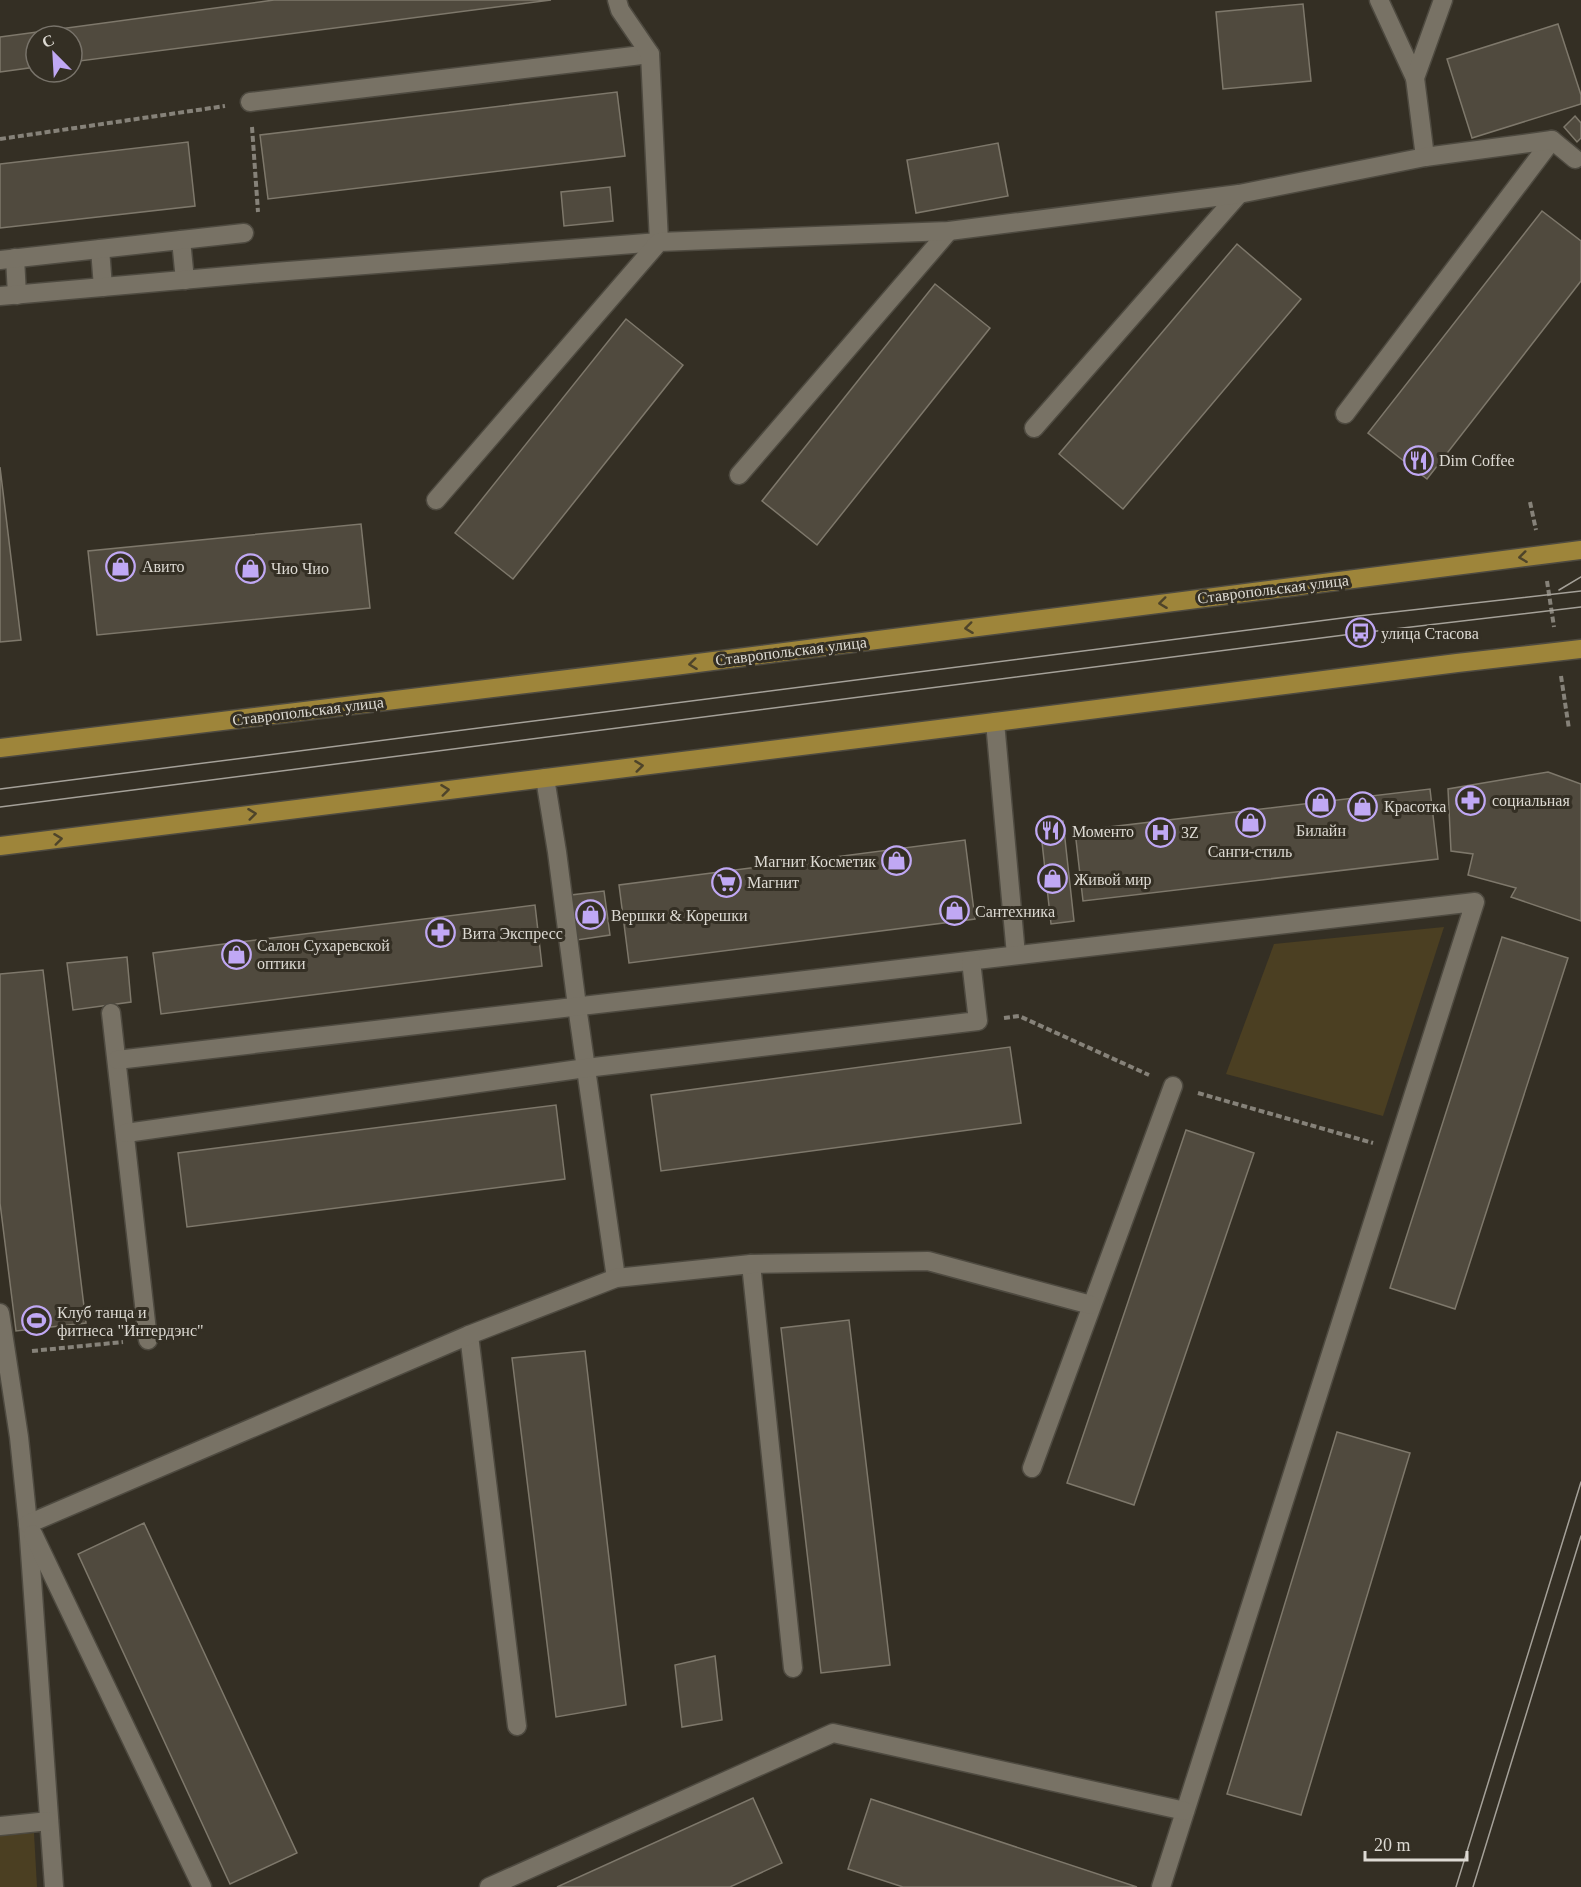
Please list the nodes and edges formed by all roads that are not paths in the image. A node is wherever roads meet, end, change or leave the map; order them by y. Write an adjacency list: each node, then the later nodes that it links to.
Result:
1 (617, 0): 4 (lane)
2 (1379, 0): 5 (lane)
3 (1443, 0): 5 (lane)
4 (650, 54): 6 (lane); 14 (lane)
5 (1415, 78): 8 (lane)
6 (250, 102)
7 (1552, 140): 8 (lane); 9 (lane); 20 (lane)
8 (1425, 157): 10 (lane)
9 (1575, 159)
10 (1239, 194): 11 (lane); 21 (lane)
11 (949, 231): 14 (lane); 22 (lane)
12 (244, 233): 13 (lane)
13 (181, 240): 15 (lane); 17 (lane)
14 (659, 242): 17 (lane); 23 (lane)
15 (100, 249): 16 (lane); 18 (lane)
16 (8, 259): 19 (lane)
17 (184, 280): 18 (lane)
18 (103, 287): 19 (lane)
19 (9, 296)
20 (1345, 414)
21 (1034, 428)
22 (739, 475)
23 (436, 500)
24 (1581, 550): 27 (main road, Ставропольская улица, one-way to 27)
25 (1581, 649): 26 (main road)
26 (995, 722): 28 (main road, one-way to 26); 30 (lane)
27 (0, 748)
28 (545, 778): 29 (main road, one-way to 28); 32 (lane)
29 (0, 846)
30 (1016, 955): 31 (lane); 48 (lane)
31 (971, 961): 32 (lane); 35 (lane)
32 (577, 1006): 34 (lane); 35 (lane)
33 (111, 1013): 34 (lane)
34 (117, 1060): 37 (lane)
35 (586, 1068): 37 (lane); 39 (lane)
36 (1173, 1086): 40 (lane)
37 (126, 1133): 43 (lane)
38 (751, 1264): 39 (lane); 40 (lane); 46 (lane)
39 (616, 1278): 42 (lane)
40 (1091, 1305): 44 (lane)
41 (0, 1313): 45 (lane)
42 (469, 1335): 45 (lane); 47 (lane)
43 (148, 1340)
44 (1032, 1468)
45 (28, 1524): 49 (lane); 52 (lane)
46 (793, 1668)
47 (517, 1726)
48 (1185, 1811): 53 (lane); 54 (lane)
49 (49, 1821): 50 (lane); 51 (lane)
50 (0, 1826)
51 (54, 1887)
52 (202, 1887)
53 (489, 1887)
54 (1161, 1887)

